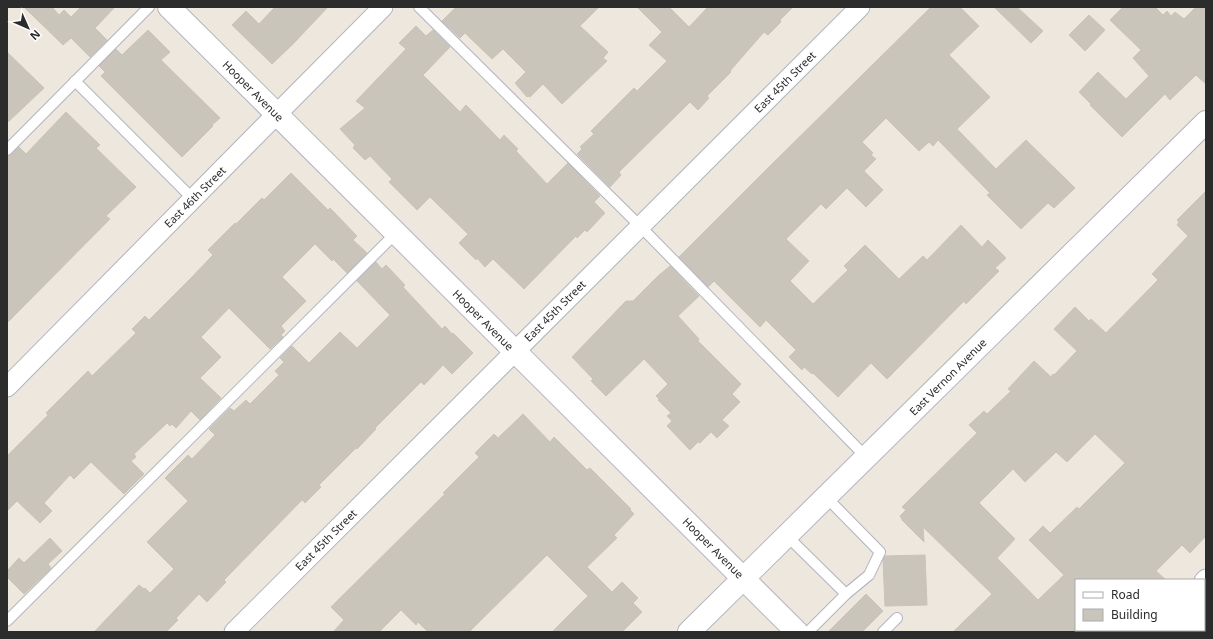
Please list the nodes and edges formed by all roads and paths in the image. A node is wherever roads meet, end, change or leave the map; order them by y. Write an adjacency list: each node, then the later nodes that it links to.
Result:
1 (149, 7): 6 (lane)
2 (169, 7): 7 (street, Hooper Avenue)
3 (383, 7): 7 (street, East 46th Street)
4 (419, 7): 11 (lane)
5 (860, 7): 11 (street, East 45th Street)
6 (76, 81): 9 (lane); 10 (lane)
7 (276, 114): 10 (street, East 46th Street); 12 (street, Hooper Avenue)
8 (1206, 122): 15 (street, East Vernon Avenue)
9 (7, 150)
10 (193, 199): 14 (street, East 46th Street)
11 (640, 226): 13 (street, East 45th Street); 15 (lane)
12 (396, 233): 13 (street, Hooper Avenue); 21 (lane)
13 (515, 351): 18 (street, Hooper Avenue); 22 (street, East 45th Street)
14 (7, 387)
15 (866, 457): 16 (street, East Vernon Avenue)
16 (826, 497): 17 (street, East Vernon Avenue); 19 (lane)
17 (787, 536): 18 (street, East Vernon Avenue); 19 (lane)
18 (743, 578): 23 (street, East Vernon Avenue); 24 (street, Hooper Avenue)
19 (846, 594): 25 (lane)
20 (898, 618): 26 (lane)
21 (7, 621)
22 (234, 632)
23 (689, 632)
24 (797, 632)
25 (808, 632)
26 (883, 632)

